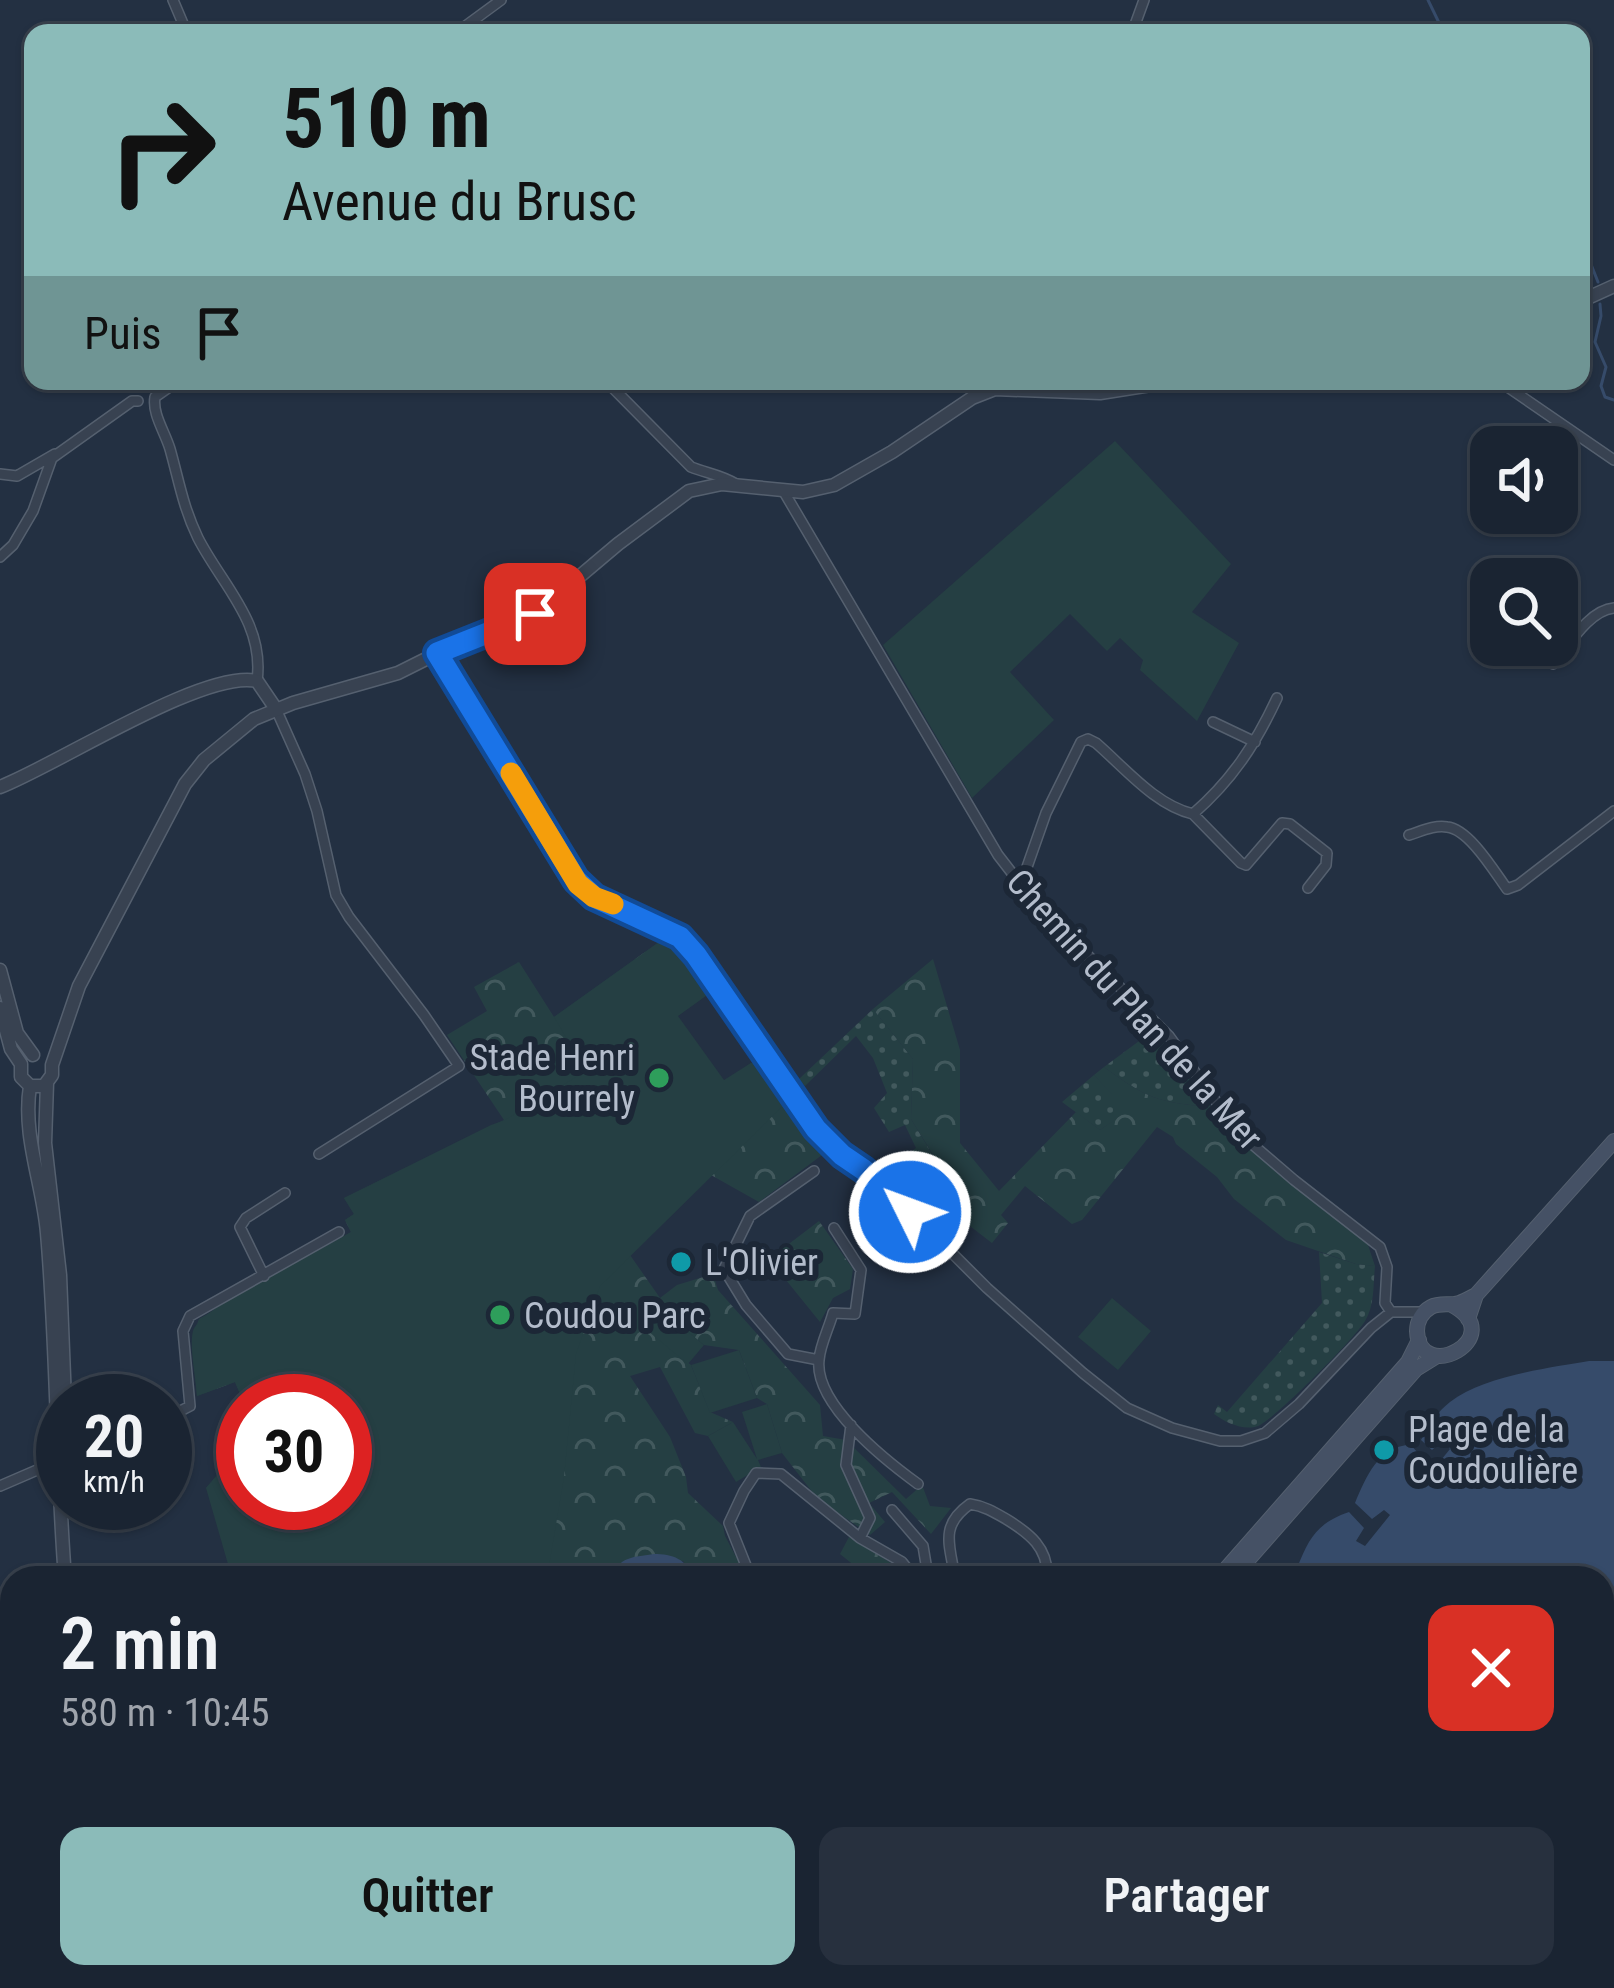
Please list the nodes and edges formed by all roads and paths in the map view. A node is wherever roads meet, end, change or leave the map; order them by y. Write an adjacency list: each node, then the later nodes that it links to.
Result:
1 (501, 0): 2 (street)
2 (468, 24)
3 (167, 390): 9 (street)
4 (616, 390): 12 (street)
5 (981, 390): 17 (street)
6 (1052, 390): 7 (street)
7 (1119, 390)
8 (1512, 390): 11 (street)
9 (154, 401): 10 (street); 22 (street)
10 (59, 451): 14 (street); 18 (street)
11 (1614, 460)
12 (691, 467): 13 (street); 16 (street)
13 (702, 473): 15 (street); 16 (street)
14 (0, 474)
15 (736, 484): 16 (street); 17 (street)
16 (696, 489): 21 (street)
17 (784, 492): 31 (street, Chemin du Plan de la Mer)
18 (0, 557)
19 (1614, 608): 20 (street)
20 (1578, 635)
21 (437, 653): 24 (street); 47 (street)
22 (257, 681): 24 (street); 27 (street)
23 (1277, 698): 26 (street)
24 (276, 709): 35 (street); 39 (street)
25 (1213, 722): 26 (street)
26 (1255, 742): 29 (street)
27 (0, 787)
28 (1614, 812): 30 (street)
29 (1193, 814): 31 (street); 32 (street)
30 (1409, 835)
31 (1022, 884): 47 (street, Chemin du Plan de la Mer)
32 (1308, 888)
33 (0, 970): 35 (street)
34 (0, 1008): 35 (street)
35 (37, 1060): 36 (street); 37 (street)
36 (47, 1083): 37 (street); 54 (street)
37 (30, 1086): 53 (street)
38 (1614, 1141): 45 (main road)
39 (319, 1154)
40 (814, 1171): 52 (street)
41 (285, 1193): 44 (street)
42 (834, 1228): 52 (street)
43 (339, 1232): 44 (street)
44 (265, 1276): 55 (street)
45 (1476, 1294): 46 (main road); 49 (main road)
46 (1452, 1305): 48 (main road); 49 (main road)
47 (1391, 1312): 48 (street); 50 (street)
48 (1425, 1312): 50 (main road)
49 (1468, 1319): 51 (main road)
50 (1418, 1336): 51 (main road); 69 (main road)
51 (1437, 1356): 70 (main road)
52 (819, 1360): 56 (street)
53 (57, 1374)
54 (64, 1374)
55 (187, 1374)
56 (851, 1424): 58 (street); 62 (street)
57 (36, 1472): 59 (street)
58 (918, 1484)
59 (0, 1486)
60 (892, 1510): 66 (street)
61 (61, 1530): 63 (street)
62 (860, 1538): 64 (street); 65 (street)
63 (63, 1566)
64 (746, 1566)
65 (906, 1566)
66 (926, 1566)
67 (953, 1566): 68 (street)
68 (1047, 1566)
69 (1229, 1566)
70 (1243, 1566)

